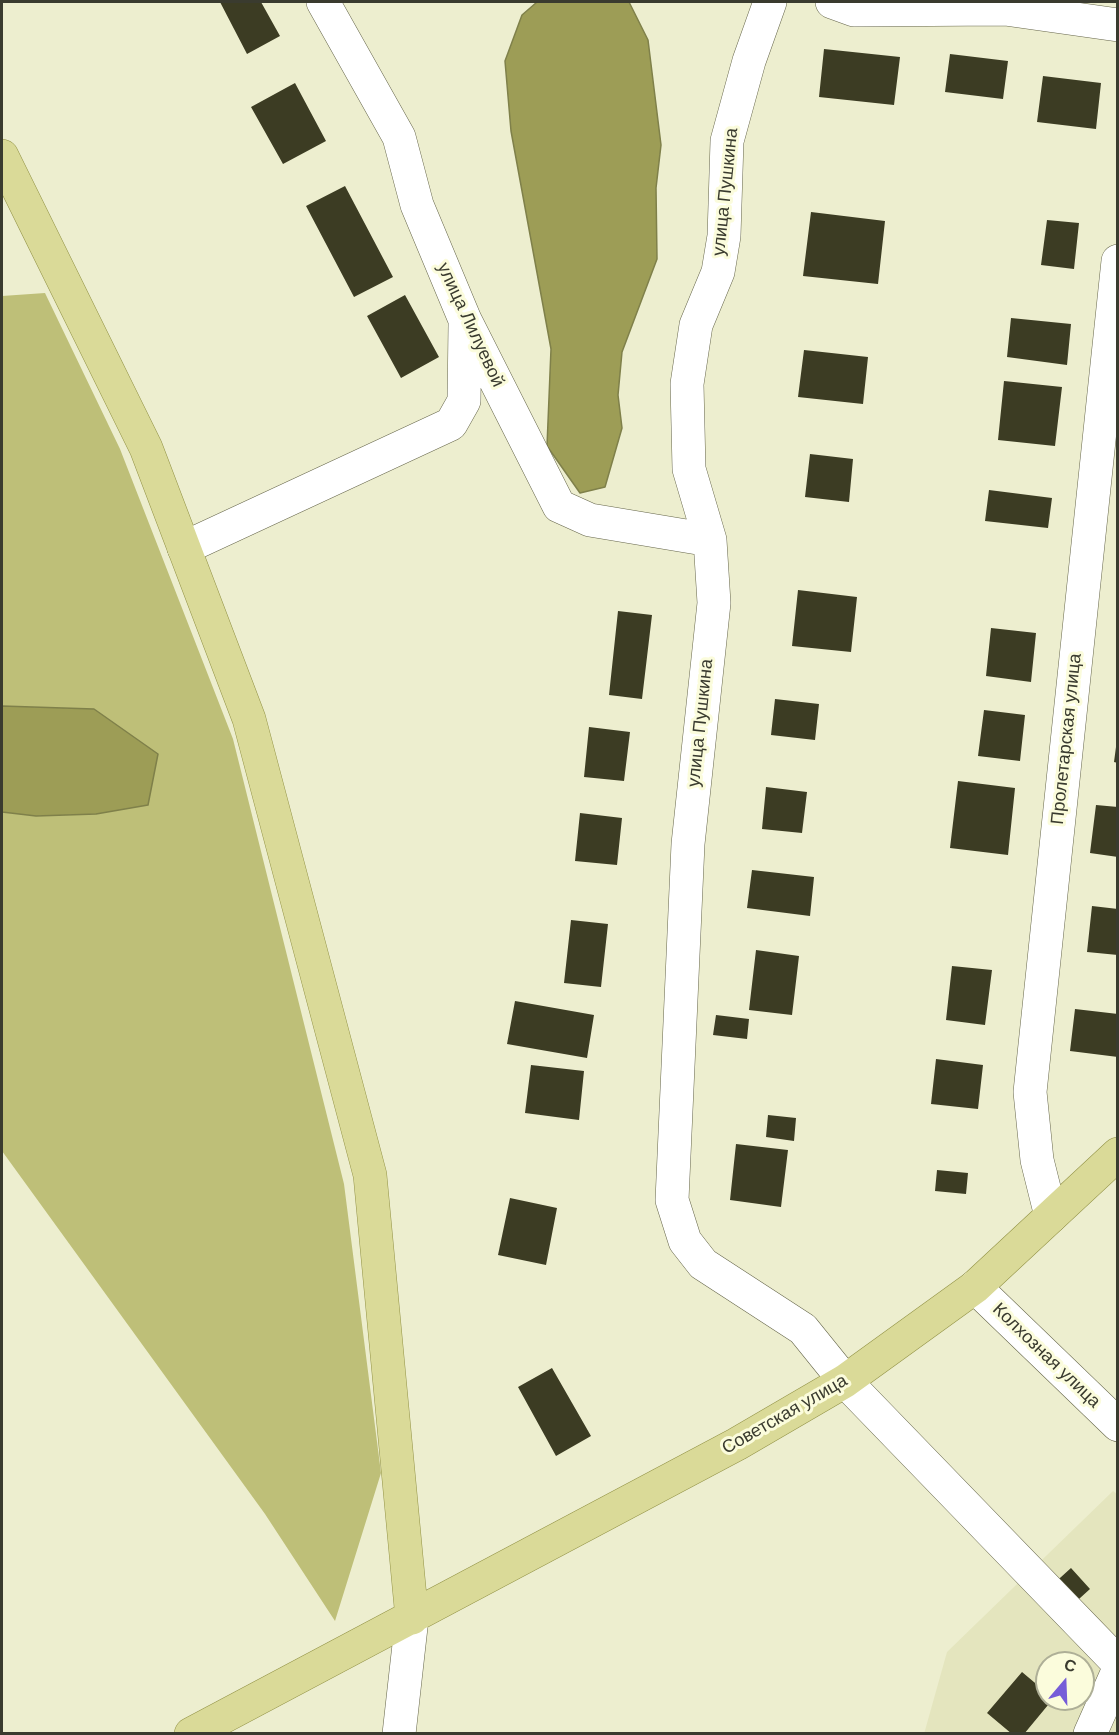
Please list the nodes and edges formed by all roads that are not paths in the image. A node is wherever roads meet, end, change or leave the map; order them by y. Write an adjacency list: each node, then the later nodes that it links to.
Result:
1 (322, 2): 7 (street, улица Лилуевой)
2 (770, 2): 8 (street, улица Пушкина)
3 (832, 2): 4 (street)
4 (1118, 25)
5 (2, 156): 9 (main road)
6 (1118, 261): 11 (street, Пролетарская улица)
7 (465, 320): 8 (street, улица Лилуевой); 9 (street)
8 (710, 540): 13 (street, улица Пушкина)
9 (184, 548): 15 (main road)
10 (1118, 1154): 11 (main road, Советская улица)
11 (1051, 1216): 12 (main road, Советская улица)
12 (975, 1287): 13 (main road, Советская улица); 14 (street, Колхозная улица)
13 (844, 1381): 15 (main road, Советская улица); 16 (street, улица Пушкина)
14 (1118, 1425)
15 (412, 1618): 18 (main road, Советская улица); 19 (street)
16 (1118, 1663)
17 (1118, 1671): 20 (street)
18 (191, 1734)
19 (399, 1734)
20 (1090, 1734)

